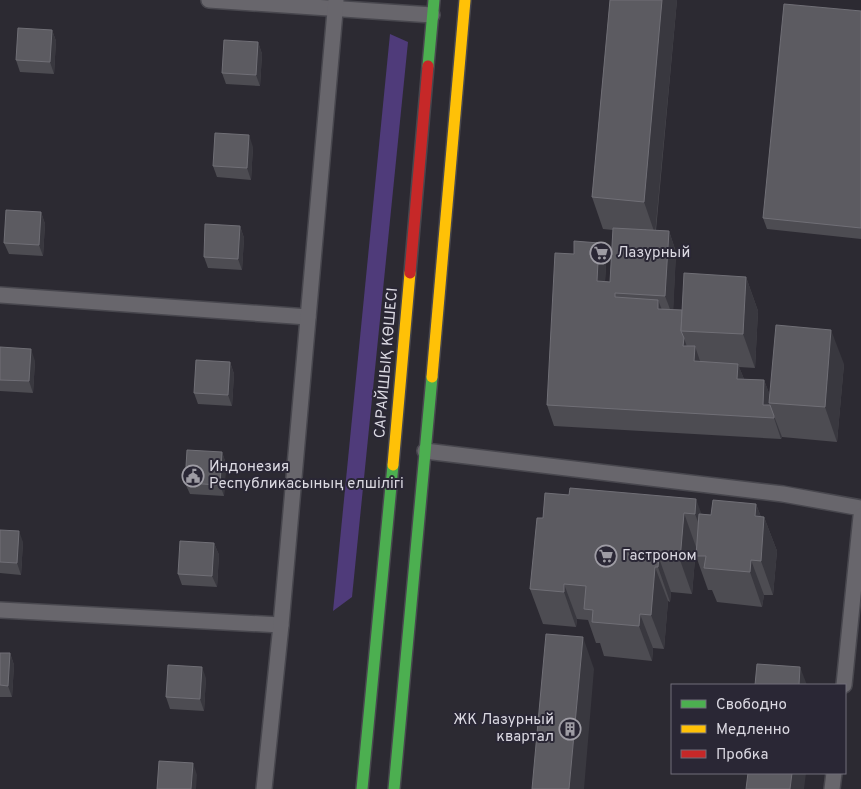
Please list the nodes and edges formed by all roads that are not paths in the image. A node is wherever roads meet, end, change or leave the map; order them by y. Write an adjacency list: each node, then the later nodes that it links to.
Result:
1 (209, 0): 3 (street)
2 (465, 0): 9 (main road)
3 (336, 4): 4 (street); 7 (street)
4 (433, 7): 5 (main road, САРАЙШЫҚ КӨШЕСІ)
5 (419, 164): 8 (main road); 12 (main road, САРАЙШЫҚ КӨШЕСІ)
6 (0, 295): 7 (street)
7 (308, 317): 14 (street)
8 (406, 438)
9 (421, 450): 10 (street); 16 (main road)
10 (861, 508)
11 (861, 516): 15 (street)
12 (397, 522): 16 (main road); 19 (main road, САРАЙШЫҚ КӨШЕСІ)
13 (0, 610): 14 (street)
14 (281, 625): 18 (street)
15 (844, 684)
16 (397, 758): 20 (main road)
17 (834, 774): 21 (street)
18 (264, 789)
19 (362, 789)
20 (394, 789)
21 (832, 789)

